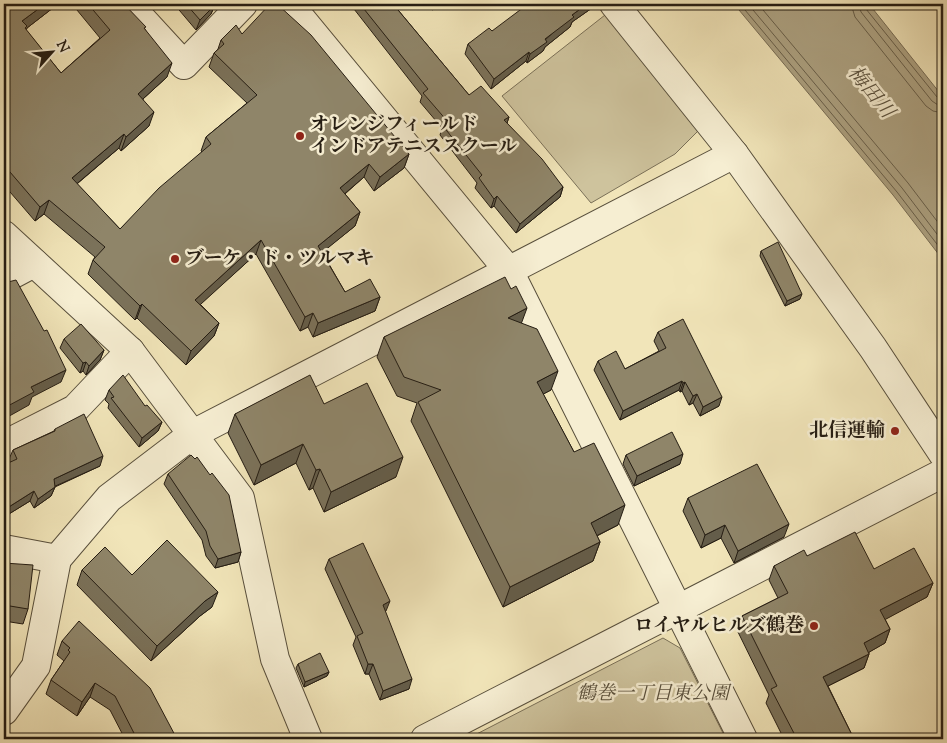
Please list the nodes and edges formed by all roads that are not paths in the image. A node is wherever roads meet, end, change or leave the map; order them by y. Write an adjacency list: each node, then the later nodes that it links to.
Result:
1 (128, 4): 2 (street)
2 (243, 4)
3 (289, 4): 8 (street)
4 (614, 4): 5 (street)
5 (734, 154): 8 (street); 13 (street)
6 (4, 235): 7 (street)
7 (34, 263): 9 (street); 10 (street)
8 (509, 271): 11 (street); 17 (street)
9 (4, 278)
10 (130, 351): 11 (street); 12 (street)
11 (193, 434): 16 (street); 19 (street)
12 (4, 444)
13 (943, 454)
14 (943, 473): 17 (street)
15 (4, 549): 16 (street)
16 (57, 559): 18 (street)
17 (678, 610): 20 (street); 21 (street)
18 (4, 711)
19 (308, 739)
20 (425, 739)
21 (743, 739)

